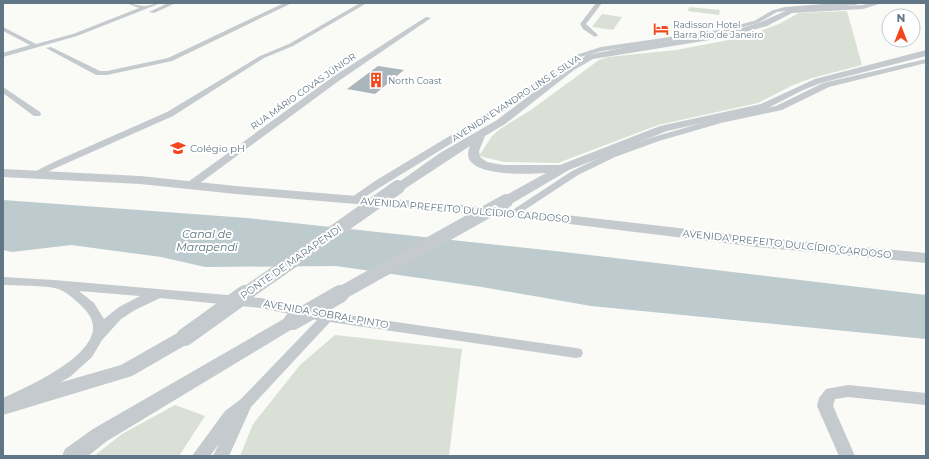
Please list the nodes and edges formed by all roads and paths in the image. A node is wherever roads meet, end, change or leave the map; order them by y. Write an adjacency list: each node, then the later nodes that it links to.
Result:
1 (129, 3): 9 (street)
2 (158, 3): 9 (street)
3 (173, 3): 13 (street)
4 (289, 3): 13 (street)
5 (364, 3): 32 (street)
6 (599, 3): 14 (street)
7 (856, 3): 20 (street, AVENIDA EVANDRO LINS E SILVA)
8 (878, 3): 22 (street, AVENIDA EVANDRO LINS E SILVA)
9 (144, 8): 11 (street)
10 (428, 18): 33 (street, RUA MÁRIO COVAS JÚNIOR)
11 (100, 25): 13 (street); 15 (street)
12 (3, 28): 15 (street)
13 (111, 28)
14 (595, 35)
15 (36, 46): 16 (street)
16 (3, 55)
17 (924, 57): 18 (street); 19 (street)
18 (886, 64): 19 (street); 23 (street)
19 (898, 68): 24 (street)
20 (553, 74): 22 (street); 28 (street, AVENIDA EVANDRO LINS E SILVA)
21 (3, 89): 25 (street)
22 (539, 94): 26 (street, AVENIDA EVANDRO LINS E SILVA)
23 (778, 100): 24 (street); 30 (street)
24 (766, 112): 29 (street)
25 (36, 114)
26 (501, 122): 27 (street, AVENIDA EVANDRO LINS E SILVA); 28 (street)
27 (480, 135): 30 (street); 34 (street, AVENIDA EVANDRO LINS E SILVA)
28 (449, 142): 35 (street, AVENIDA EVANDRO LINS E SILVA)
29 (612, 155): 30 (street); 36 (street)
30 (566, 167): 36 (street)
31 (3, 173): 32 (street, AVENIDA PREFEITO DULCÍDIO CARDOSO)
32 (37, 174): 33 (street, AVENIDA PREFEITO DULCÍDIO CARDOSO)
33 (192, 184): 35 (street, AVENIDA PREFEITO DULCÍDIO CARDOSO)
34 (398, 187): 46 (street, PONTE DE MARAPENDI, bridge)
35 (354, 199): 36 (street, AVENIDA PREFEITO DULCÍDIO CARDOSO)
36 (510, 207): 37 (street, AVENIDA PREFEITO DULCÍDIO CARDOSO); 47 (street, bridge)
37 (926, 258)
38 (3, 281): 39 (street, AVENIDA SOBRAL PINTO)
39 (64, 286): 40 (street, AVENIDA SOBRAL PINTO); 42 (street)
40 (160, 294): 41 (street, AVENIDA SOBRAL PINTO); 42 (street)
41 (327, 317): 43 (street, AVENIDA SOBRAL PINTO); 45 (street)
42 (97, 337): 46 (street)
43 (576, 353)
44 (926, 399): 50 (street)
45 (246, 403): 48 (street); 49 (street)
46 (3, 406)
47 (72, 456)
48 (200, 456)
49 (221, 456)
50 (847, 456)

